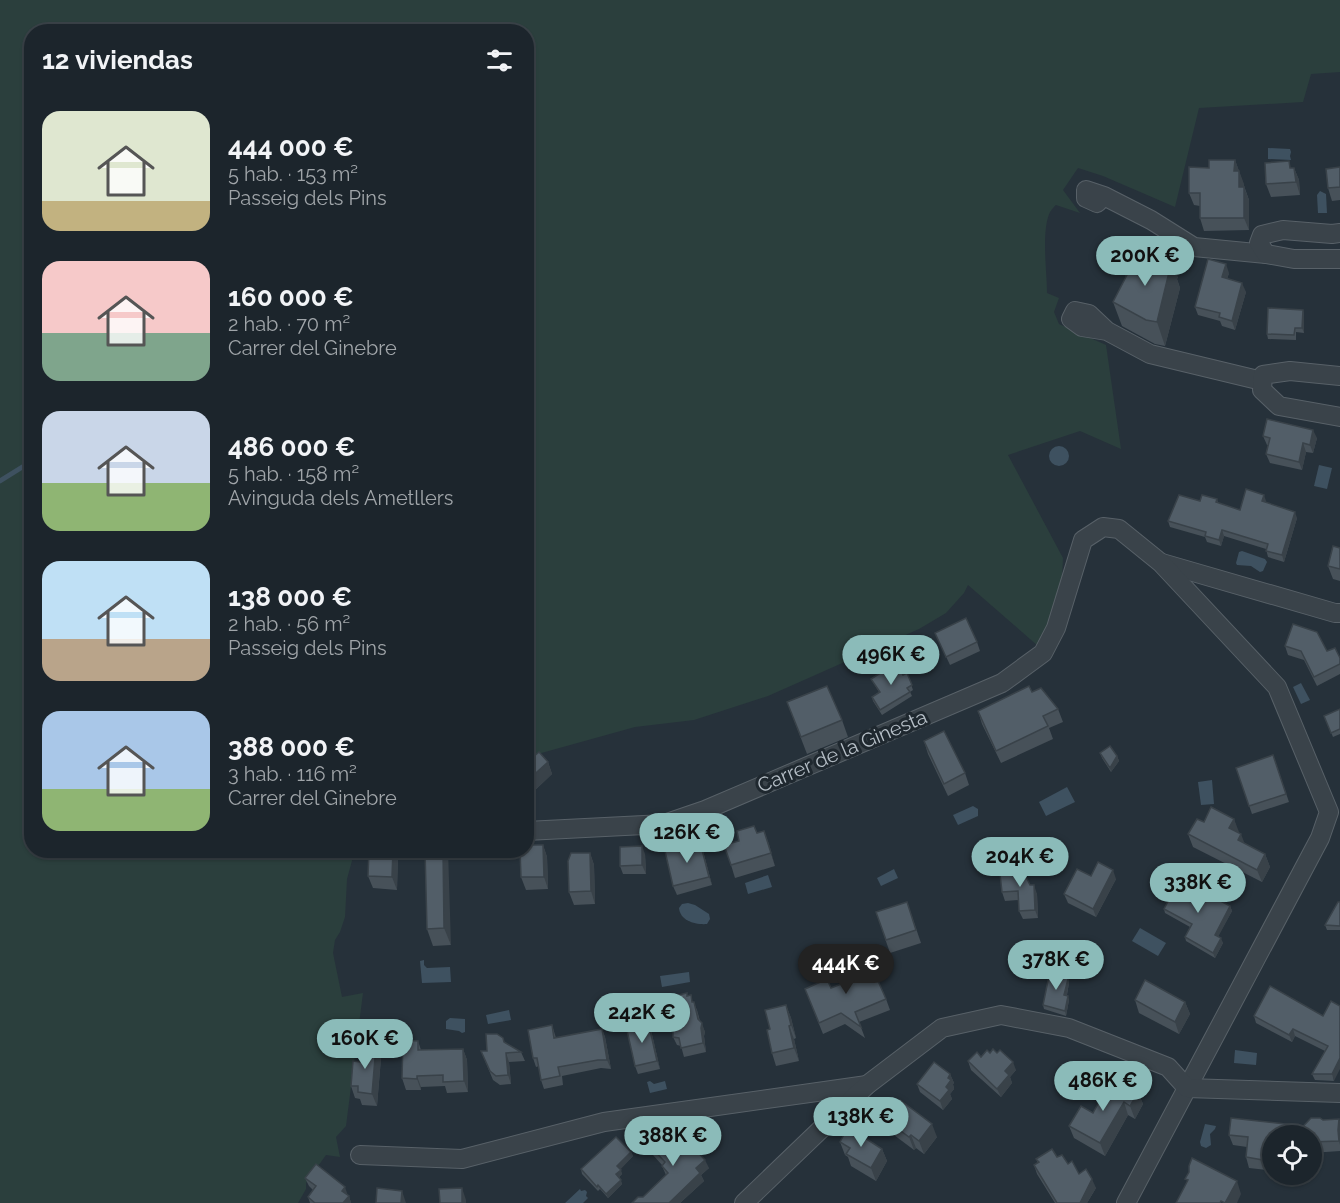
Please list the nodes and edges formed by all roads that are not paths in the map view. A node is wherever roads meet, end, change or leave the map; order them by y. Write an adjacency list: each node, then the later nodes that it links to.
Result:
1 (1104, 196): 3 (street)
2 (1340, 233): 3 (street)
3 (1266, 254): 4 (street)
4 (1340, 259)
5 (1107, 331): 7 (street)
6 (1340, 376): 7 (street)
7 (1262, 381): 8 (street)
8 (1340, 417)
9 (1161, 562): 10 (street); 11 (street); 13 (street, Carrer de la Ginesta)
10 (1217, 579): 11 (street); 12 (street)
11 (1199, 604): 15 (street)
12 (1340, 613)
13 (534, 831)
14 (867, 1085): 15 (street); 17 (street); 18 (street)
15 (1187, 1088): 16 (street); 19 (street)
16 (1340, 1094)
17 (360, 1155)
18 (744, 1203)
19 (1126, 1203)

